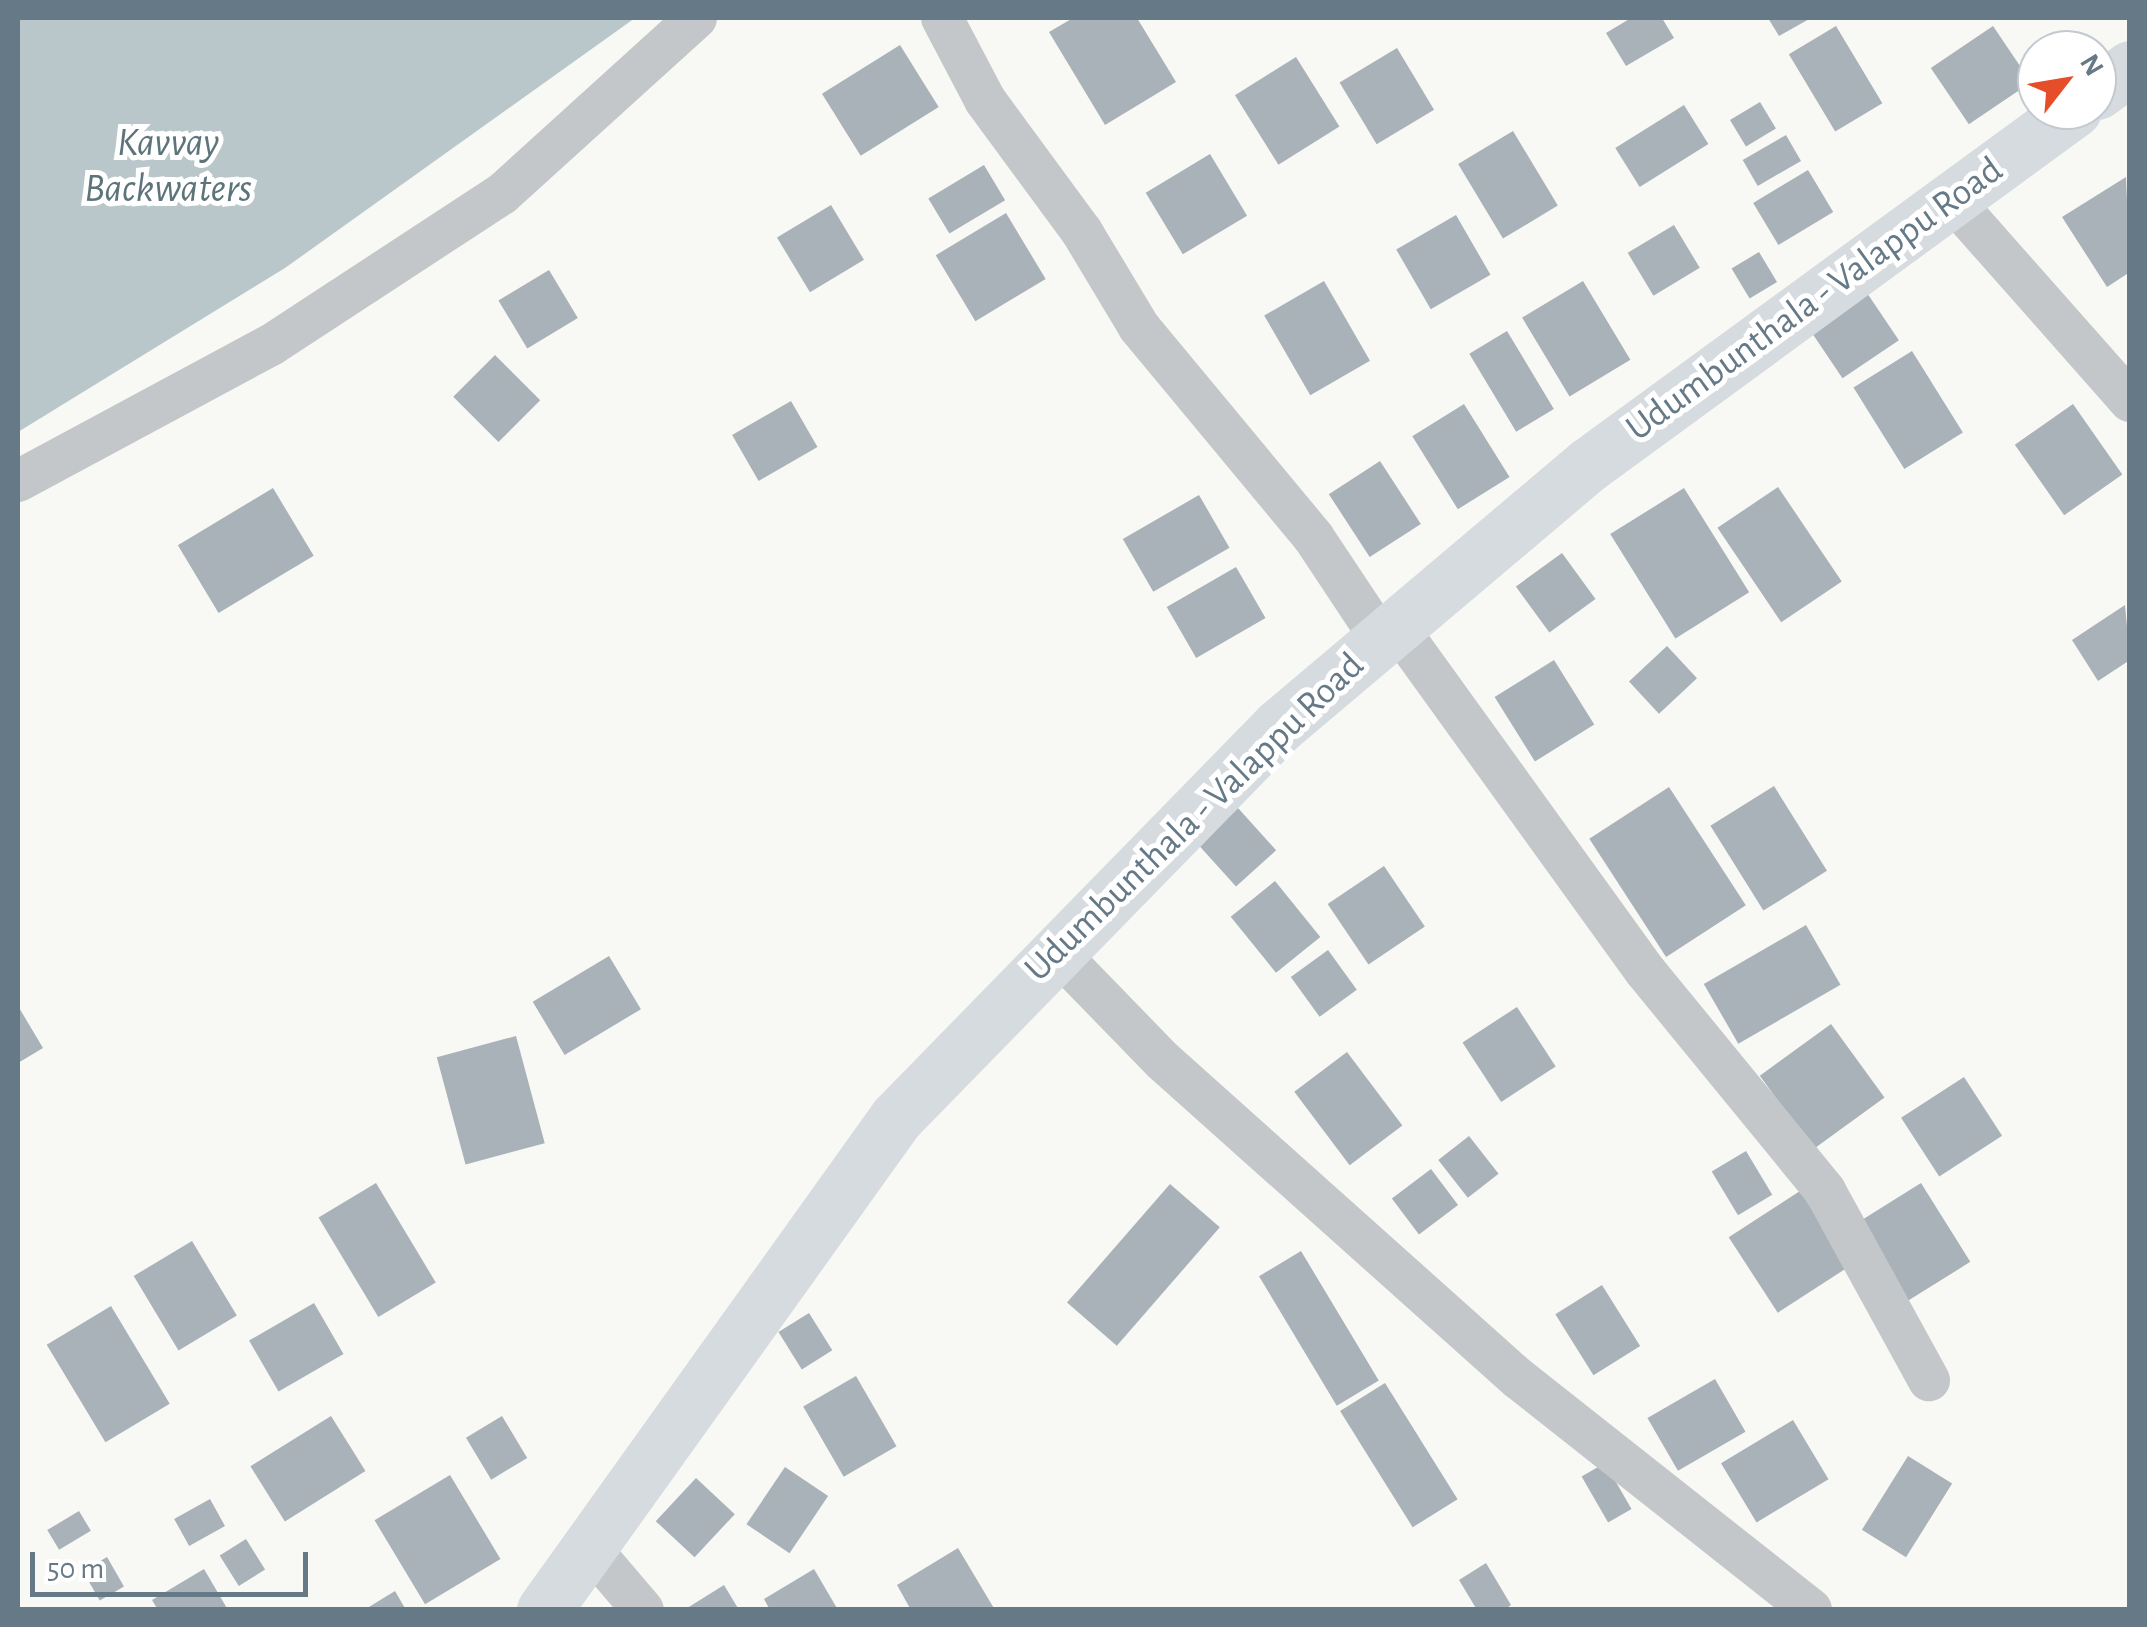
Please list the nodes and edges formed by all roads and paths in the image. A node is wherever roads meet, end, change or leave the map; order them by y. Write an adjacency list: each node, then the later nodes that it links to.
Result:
1 (696, 18): 6 (street)
2 (942, 18): 7 (street)
3 (2048, 130): 4 (main road, Udumbunthala - Valappu Road)
4 (1954, 202): 5 (street); 7 (main road, Udumbunthala - Valappu Road)
5 (2130, 401)
6 (18, 481)
7 (1389, 633): 8 (main road, Udumbunthala - Valappu Road); 9 (street)
8 (1054, 950): 10 (main road, Udumbunthala - Valappu Road); 13 (street)
9 (1929, 1380)
10 (591, 1548): 11 (main road, Udumbunthala - Valappu Road); 12 (street)
11 (544, 1610)
12 (643, 1610)
13 (1811, 1610)

